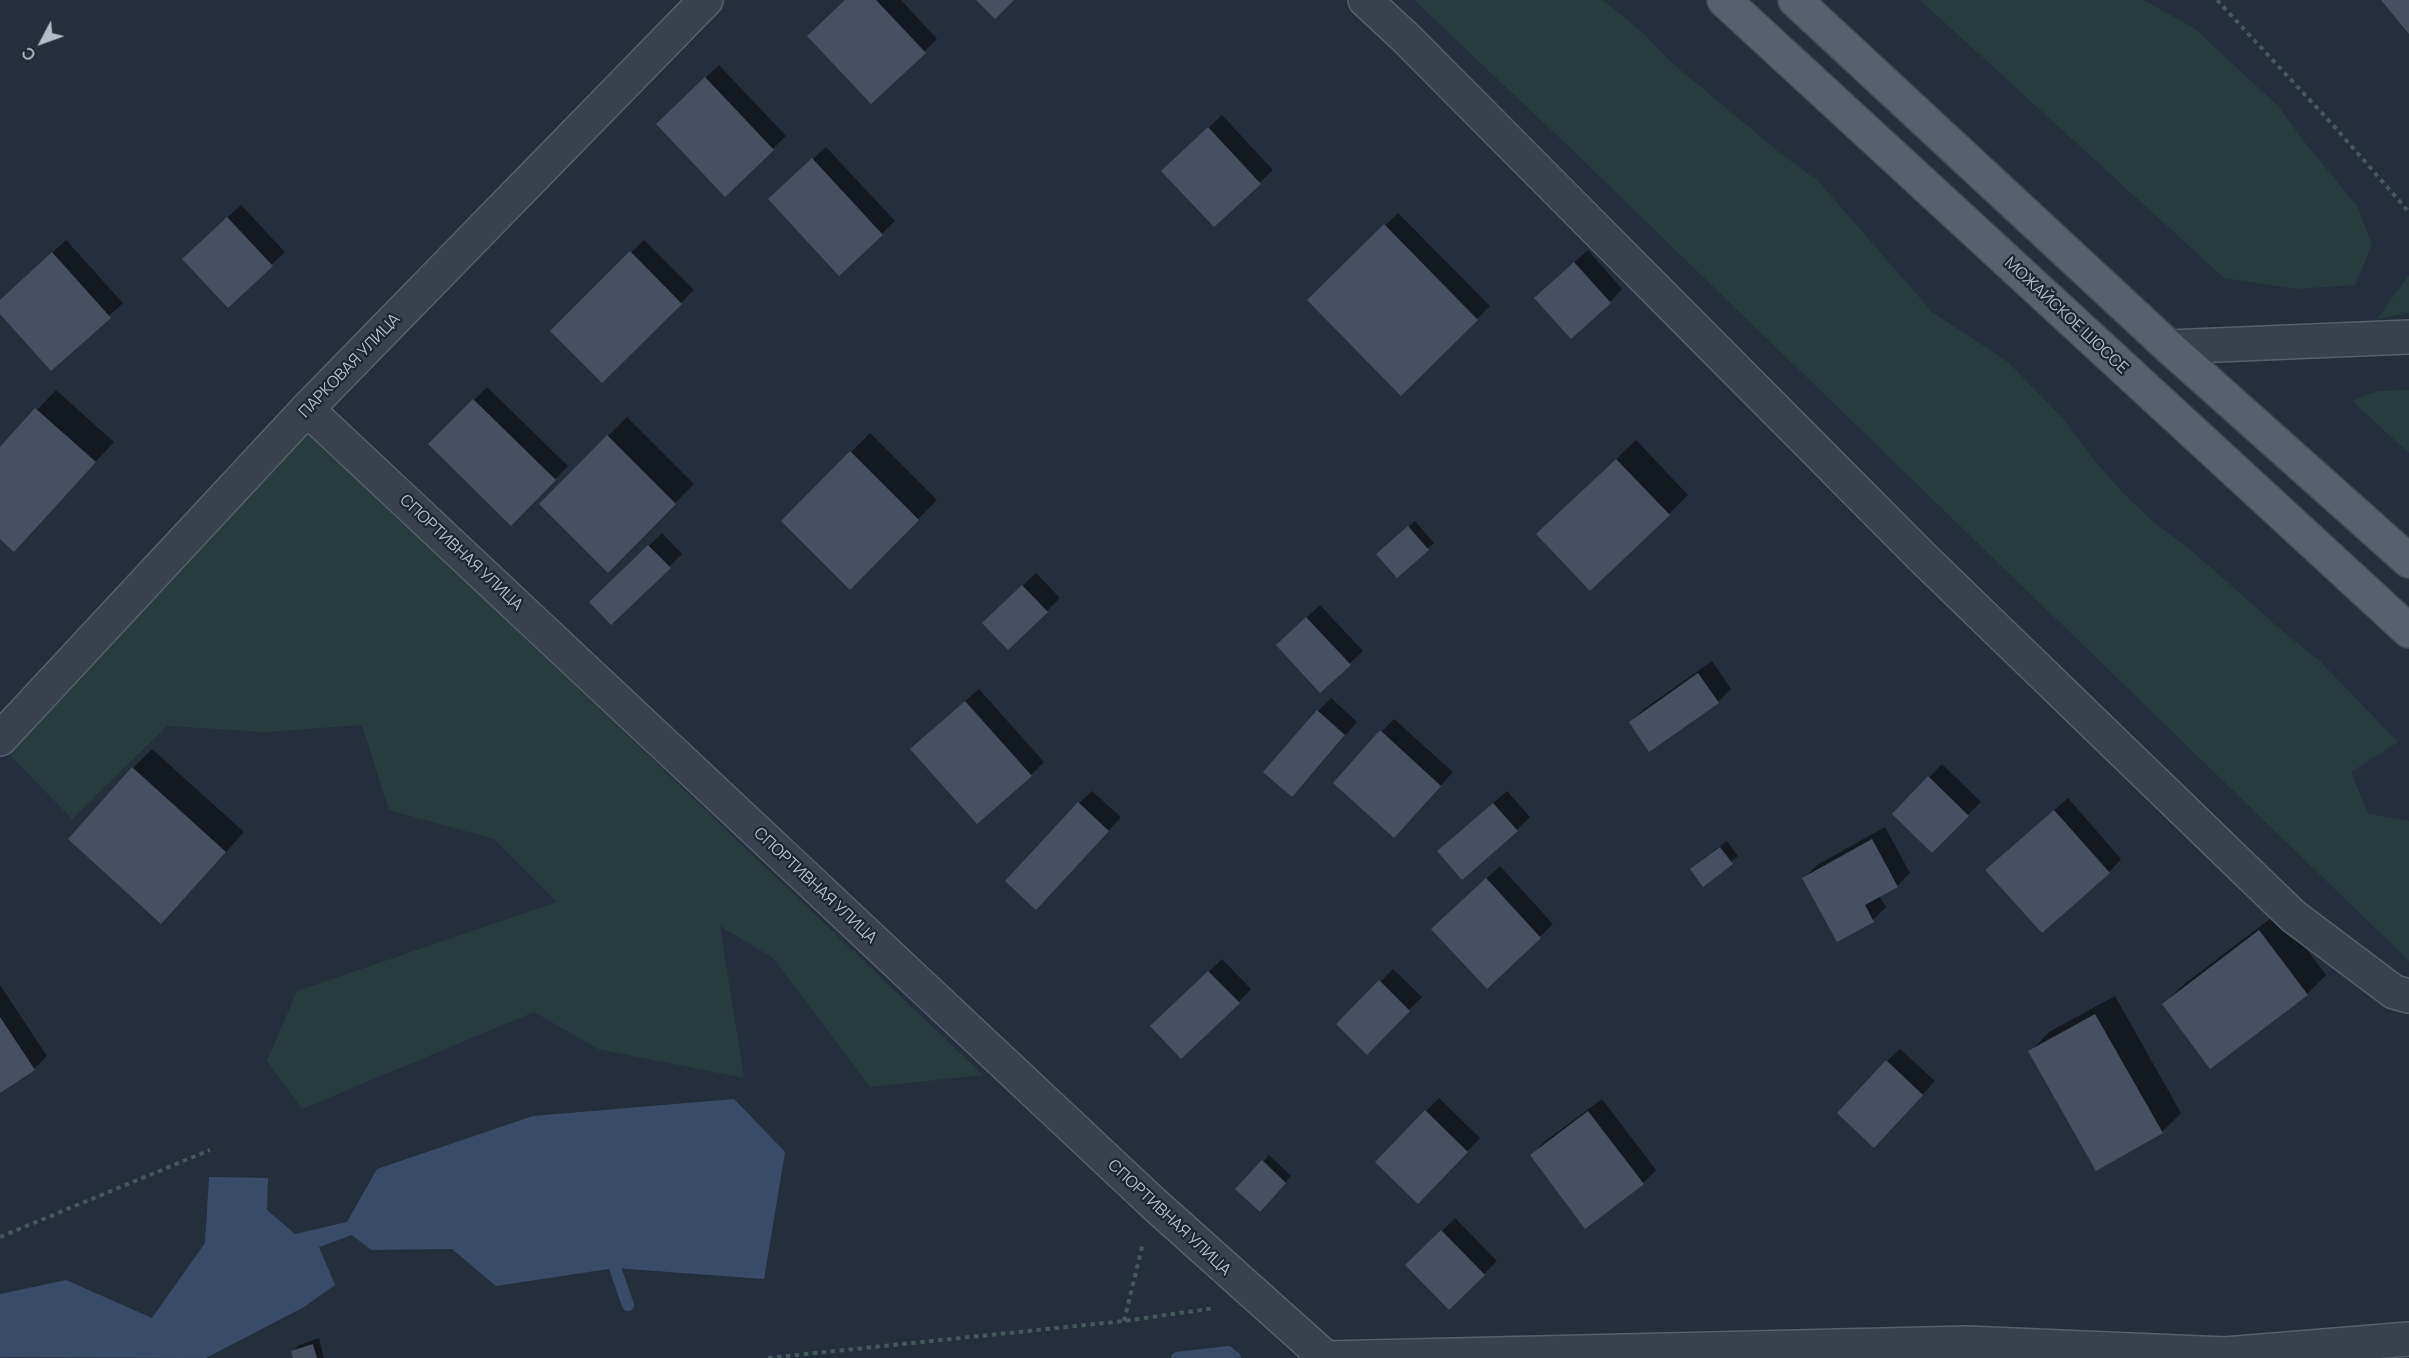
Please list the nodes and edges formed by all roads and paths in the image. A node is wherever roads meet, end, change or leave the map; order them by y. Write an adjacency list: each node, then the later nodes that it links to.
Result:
1 (706, 0): 9 (street, ПАРКОВАЯ УЛИЦА)
2 (1365, 0): 13 (street)
3 (1724, 0): 11 (main road, МОЖАЙСКОЕ ШОССЕ)
4 (1796, 0): 8 (main road)
5 (2217, 0): 6 (path)
6 (2409, 212)
7 (2409, 336): 8 (street)
8 (2169, 347): 10 (main road)
9 (308, 409): 12 (street, ПАРКОВАЯ УЛИЦА); 15 (street, СПОРТИВНАЯ УЛИЦА)
10 (2409, 561)
11 (2409, 631)
12 (0, 739)
13 (2409, 996)
14 (210, 1150): 16 (path)
15 (1153, 1203): 17 (street, СПОРТИВНАЯ УЛИЦА); 18 (path)
16 (0, 1237)
17 (1261, 1302): 18 (path); 22 (street, СПОРТИВНАЯ УЛИЦА)
18 (1124, 1321): 21 (path)
19 (2409, 1339): 20 (street)
20 (2226, 1356): 22 (street)
21 (768, 1358)
22 (1326, 1358)

